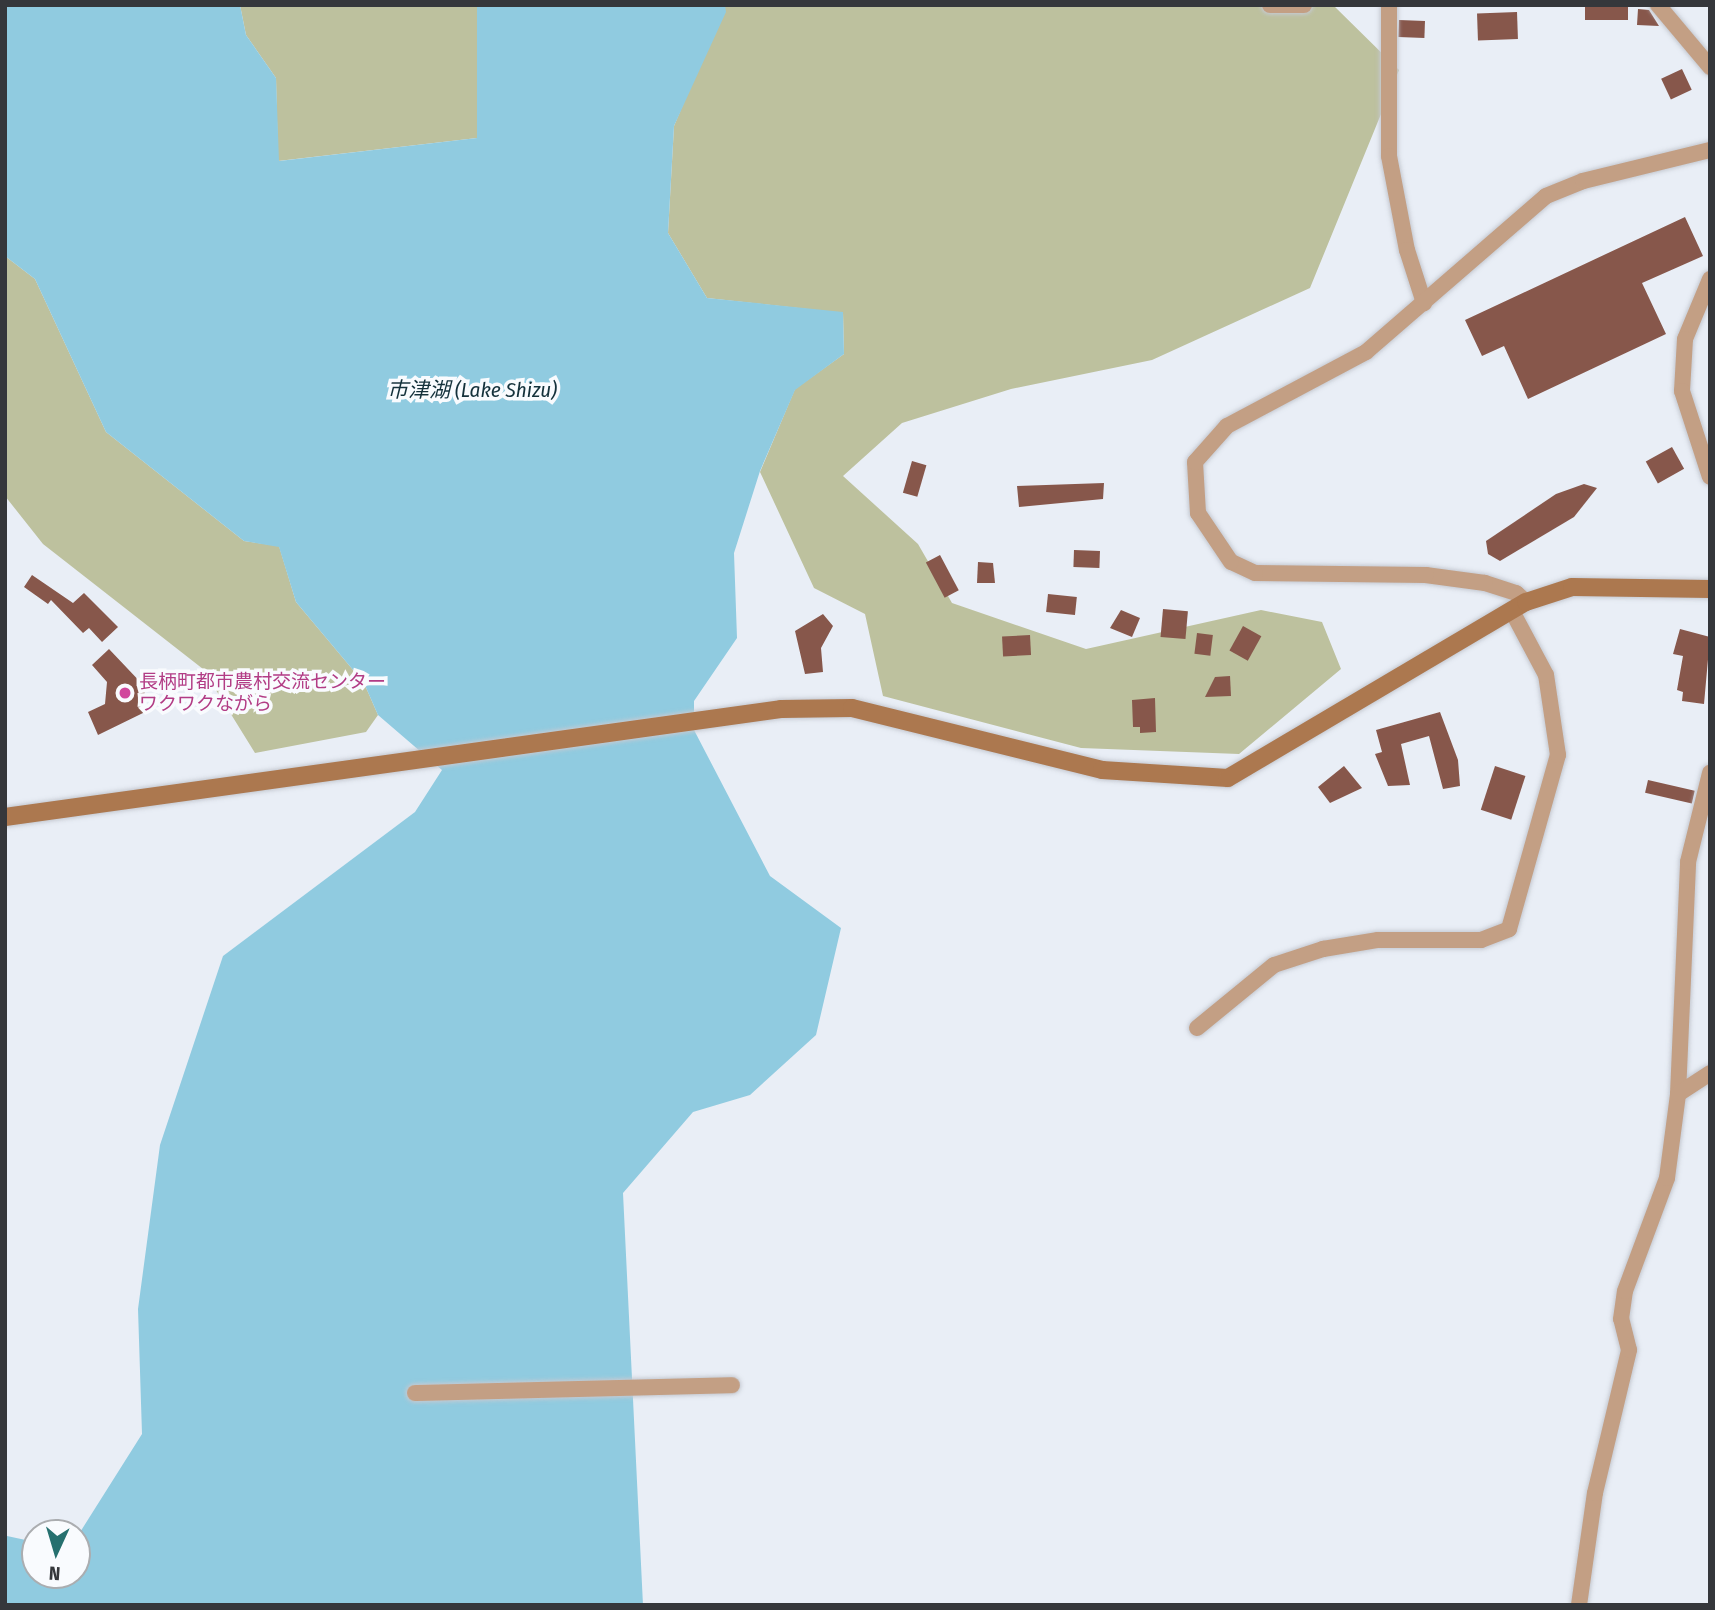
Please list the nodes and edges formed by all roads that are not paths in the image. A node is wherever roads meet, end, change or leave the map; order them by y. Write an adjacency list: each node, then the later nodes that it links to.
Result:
1 (1270, 5): 2 (street)
2 (1304, 5)
3 (1389, 5): 8 (street)
4 (1658, 5): 5 (street)
5 (1710, 67)
6 (1710, 150): 8 (street)
7 (1710, 279): 9 (street)
8 (1424, 303): 11 (street)
9 (1710, 477)
10 (1710, 589): 11 (street)
11 (1519, 607): 13 (street); 14 (street)
12 (1710, 773): 16 (street)
13 (5, 817)
14 (1197, 1028)
15 (1710, 1073): 16 (street)
16 (1678, 1094): 19 (street)
17 (732, 1385): 18 (street)
18 (415, 1393)
19 (1579, 1605)

